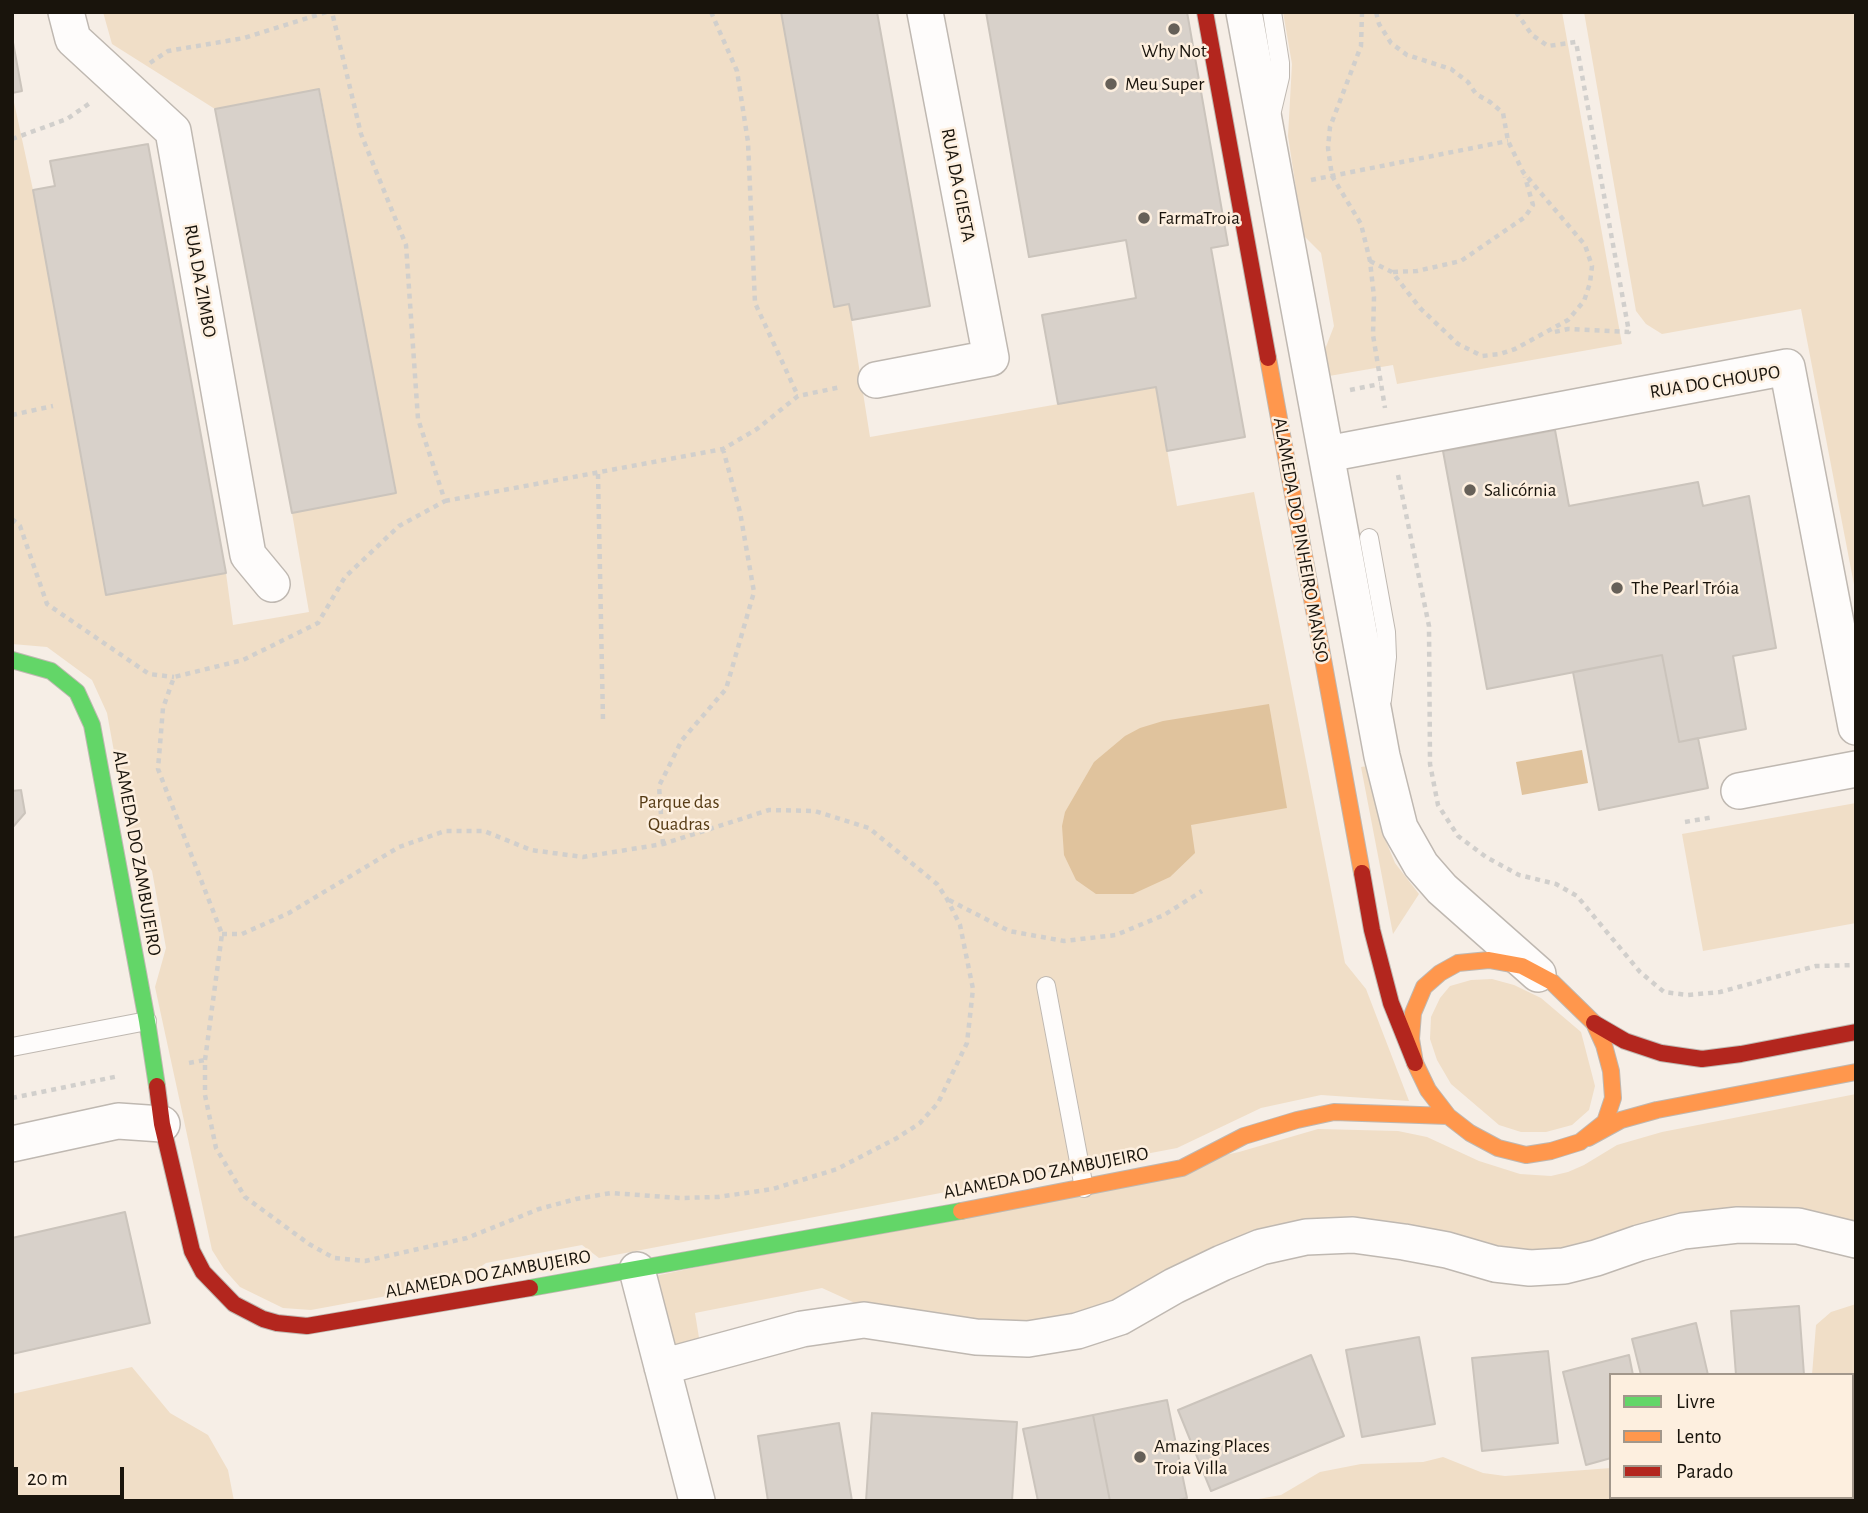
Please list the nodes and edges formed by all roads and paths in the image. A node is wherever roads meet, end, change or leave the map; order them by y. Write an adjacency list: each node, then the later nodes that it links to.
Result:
1 (66, 12): 12 (street, RUA DA ZIMBO)
2 (327, 12): 12 (path)
3 (332, 12): 30 (path)
4 (711, 12): 23 (path)
5 (925, 12): 22 (street, RUA DA GIESTA)
6 (1205, 12): 53 (street, ALAMEDA DO PINHEIRO MANSO)
7 (1244, 12): 13 (street, ALAMEDA DO PINHEIRO MANSO)
8 (1272, 12): 13 (lane)
9 (1362, 12): 17 (path)
10 (1376, 12): 15 (path)
11 (1516, 12): 21 (path)
12 (119, 82): 14 (path); 33 (street, RUA DA ZIMBO)
13 (1266, 132): 18 (street, ALAMEDA DO PINHEIRO MANSO)
14 (12, 139)
15 (1508, 141): 16 (path); 17 (path)
16 (1523, 172): 20 (path); 21 (path)
17 (1332, 176): 18 (path); 19 (path)
18 (1276, 186): 28 (street, ALAMEDA DO PINHEIRO MANSO)
19 (1370, 261): 20 (path); 26 (path)
20 (1392, 272): 21 (path)
21 (1535, 336)
22 (876, 380): 23 (path)
23 (798, 396): 27 (path)
24 (53, 407): 25 (path)
25 (12, 415)
26 (1391, 441): 28 (street, RUA DO CHOUPO); 37 (street, RUA DO CHOUPO); 45 (path)
27 (723, 449): 29 (path); 41 (path)
28 (1327, 454): 38 (street, ALAMEDA DO PINHEIRO MANSO)
29 (598, 474): 30 (path); 36 (path)
30 (445, 501): 35 (path)
31 (12, 519): 35 (path)
32 (1369, 538): 38 (lane)
33 (272, 584)
34 (12, 660): 48 (street, ALAMEDA DO ZAMBUJEIRO)
35 (174, 677): 44 (path)
36 (603, 719)
37 (1856, 727)
38 (1382, 756): 46 (street, ALAMEDA DO PINHEIRO MANSO)
39 (1856, 769): 40 (street)
40 (1739, 791)
41 (663, 844): 43 (path); 44 (path)
42 (1202, 891): 43 (path)
43 (947, 899): 52 (path)
44 (222, 934): 52 (path)
45 (1856, 965)
46 (1538, 974): 49 (street); 53 (street)
47 (1046, 986): 61 (lane)
48 (147, 1021): 51 (lane); 54 (street, ALAMEDA DO ZAMBUJEIRO)
49 (1594, 1023): 50 (street); 59 (street)
50 (1856, 1032)
51 (12, 1047)
52 (205, 1060): 54 (path)
53 (1415, 1063): 57 (street)
54 (154, 1069): 56 (path); 58 (street, ALAMEDA DO ZAMBUJEIRO)
55 (1856, 1072): 59 (street)
56 (12, 1098)
57 (1448, 1115): 59 (street); 61 (street, ALAMEDA DO ZAMBUJEIRO)
58 (162, 1124): 60 (street); 63 (street, ALAMEDA DO ZAMBUJEIRO)
59 (1580, 1142)
60 (12, 1144)
61 (1084, 1188): 63 (street, ALAMEDA DO ZAMBUJEIRO)
62 (1856, 1240): 64 (street)
63 (637, 1270): 64 (street)
64 (662, 1367): 65 (street)
65 (697, 1501)

